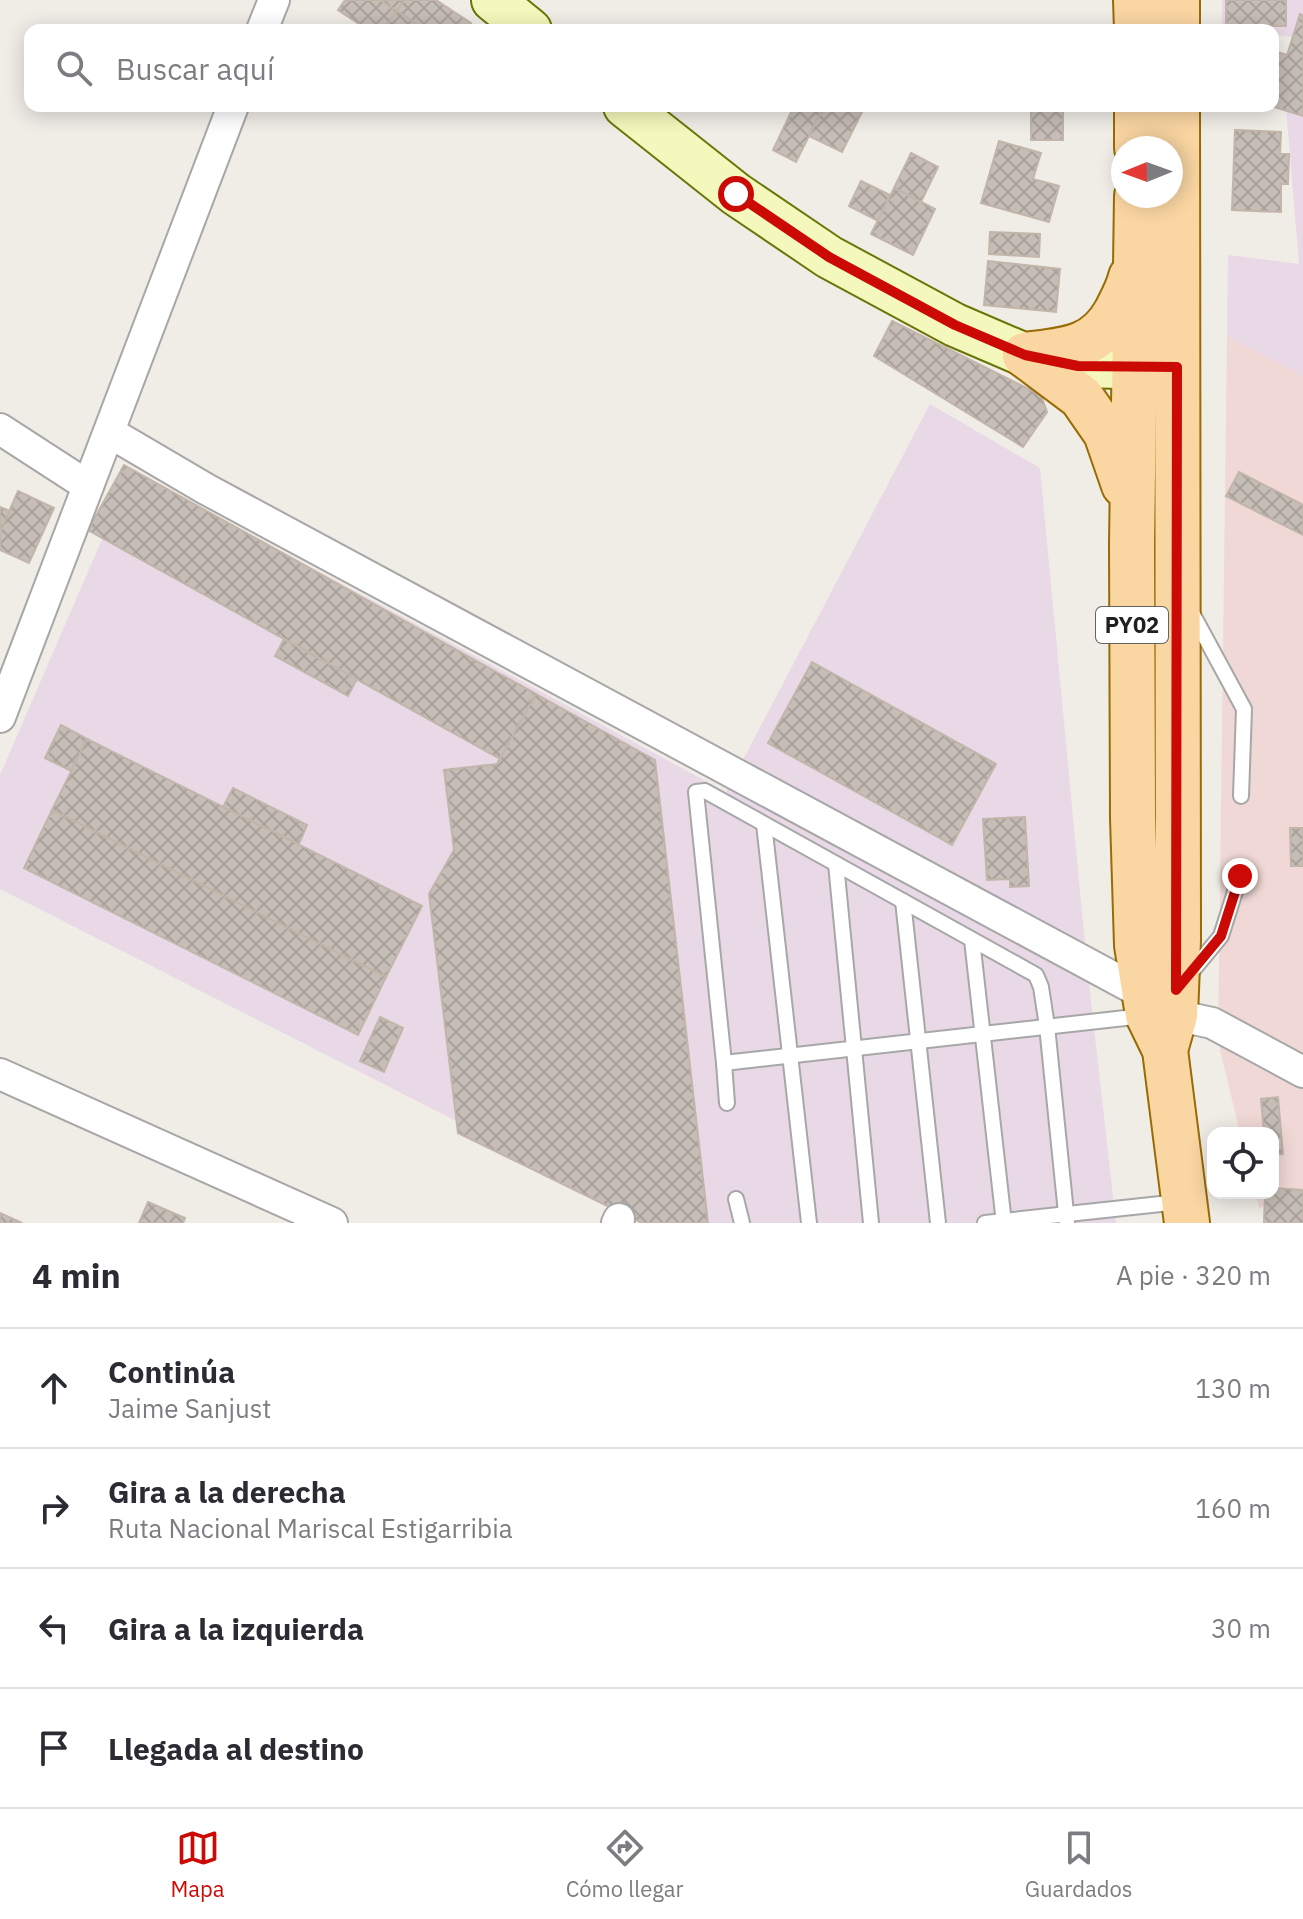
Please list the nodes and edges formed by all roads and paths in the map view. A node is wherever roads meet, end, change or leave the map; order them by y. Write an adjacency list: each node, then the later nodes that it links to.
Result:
1 (274, 0): 5 (street)
2 (493, 0): 6 (main road)
3 (1136, 0): 7 (main road)
4 (1177, 0): 8 (main road)
5 (264, 24)
6 (523, 24)
7 (1137, 24)
8 (1177, 24)
9 (231, 112): 20 (street)
10 (633, 112): 16 (main road)
11 (1137, 112): 13 (main road)
12 (1177, 112): 17 (main road, PY02)
13 (1137, 136)
14 (1137, 208): 15 (main road, PY02)
15 (1137, 247): 16 (main road); 18 (main road, PY02)
16 (1025, 355): 18 (main road); 22 (main road)
17 (1177, 367): 18 (main road); 23 (main road, PY02)
18 (1134, 368): 22 (main road, PY02)
19 (0, 429): 21 (street)
20 (109, 432): 21 (street); 31 (street)
21 (88, 486): 24 (street)
22 (1132, 544): 31 (main road, PY02)
23 (1176, 584): 25 (lane); 31 (main road, PY02)
24 (0, 717)
25 (1241, 796)
26 (764, 824): 27 (lane); 36 (lane); 37 (lane)
27 (836, 864): 29 (lane); 35 (lane)
28 (1240, 876): 31 (lane)
29 (903, 901): 30 (lane); 34 (lane)
30 (972, 940): 32 (lane); 33 (lane)
31 (1161, 1013): 32 (lane); 38 (street); 42 (main road, PY02)
32 (1047, 1026): 33 (lane); 43 (lane)
33 (981, 1034): 34 (lane); 44 (lane)
34 (917, 1042): 35 (lane); 49 (lane)
35 (852, 1050): 36 (lane); 48 (lane)
36 (791, 1057): 37 (lane); 47 (lane)
37 (724, 1063): 40 (lane)
38 (1303, 1072)
39 (0, 1074): 45 (street)
40 (727, 1103)
41 (736, 1199): 46 (lane)
42 (1185, 1212): 43 (lane)
43 (1066, 1219): 44 (lane)
44 (1004, 1222): 50 (lane)
45 (332, 1223)
46 (742, 1223)
47 (809, 1223)
48 (871, 1223)
49 (938, 1223)
50 (985, 1223)

